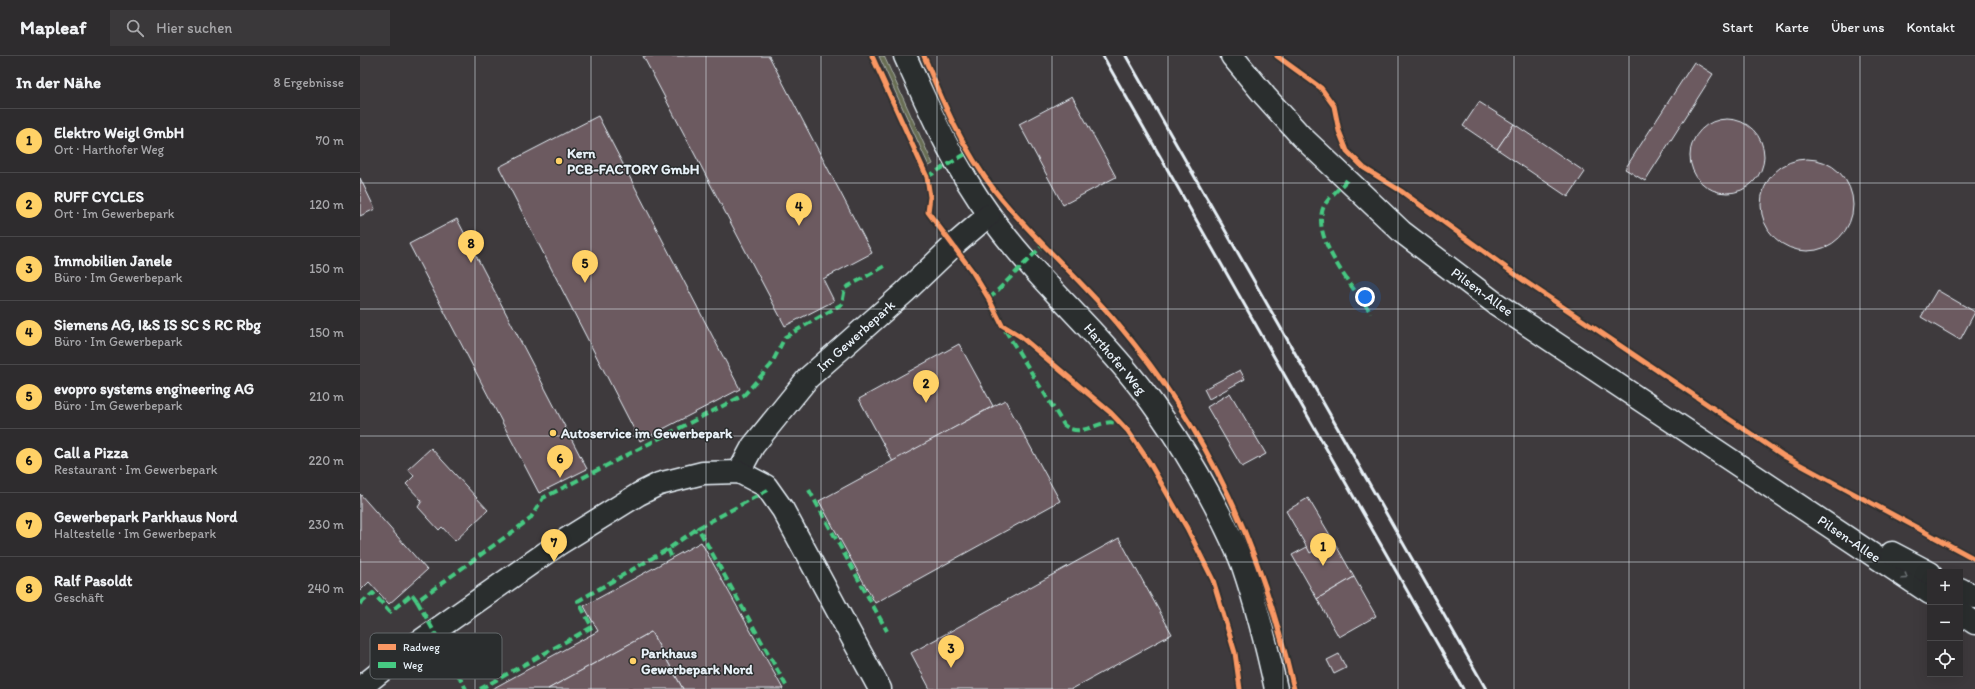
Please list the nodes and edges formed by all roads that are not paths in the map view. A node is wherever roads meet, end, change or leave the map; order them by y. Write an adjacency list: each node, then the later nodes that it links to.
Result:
1 (905, 56): 3 (street, Harthofer Weg)
2 (1232, 56): 5 (street, Pilsen-Allee)
3 (989, 215): 4 (street, Im Gewerbepark); 16 (street, Harthofer Weg)
4 (740, 472): 12 (street); 15 (street)
5 (1769, 484): 6 (street, Pilsen-Allee); 7 (street, Pilsen-Allee, one-way to 7)
6 (1927, 571)
7 (1927, 591)
8 (1963, 591): 9 (street)
9 (1975, 597)
10 (1963, 615): 11 (street)
11 (1975, 624)
12 (432, 633)
13 (371, 679): 14 (street)
14 (360, 688)
15 (880, 689)
16 (1276, 689)

